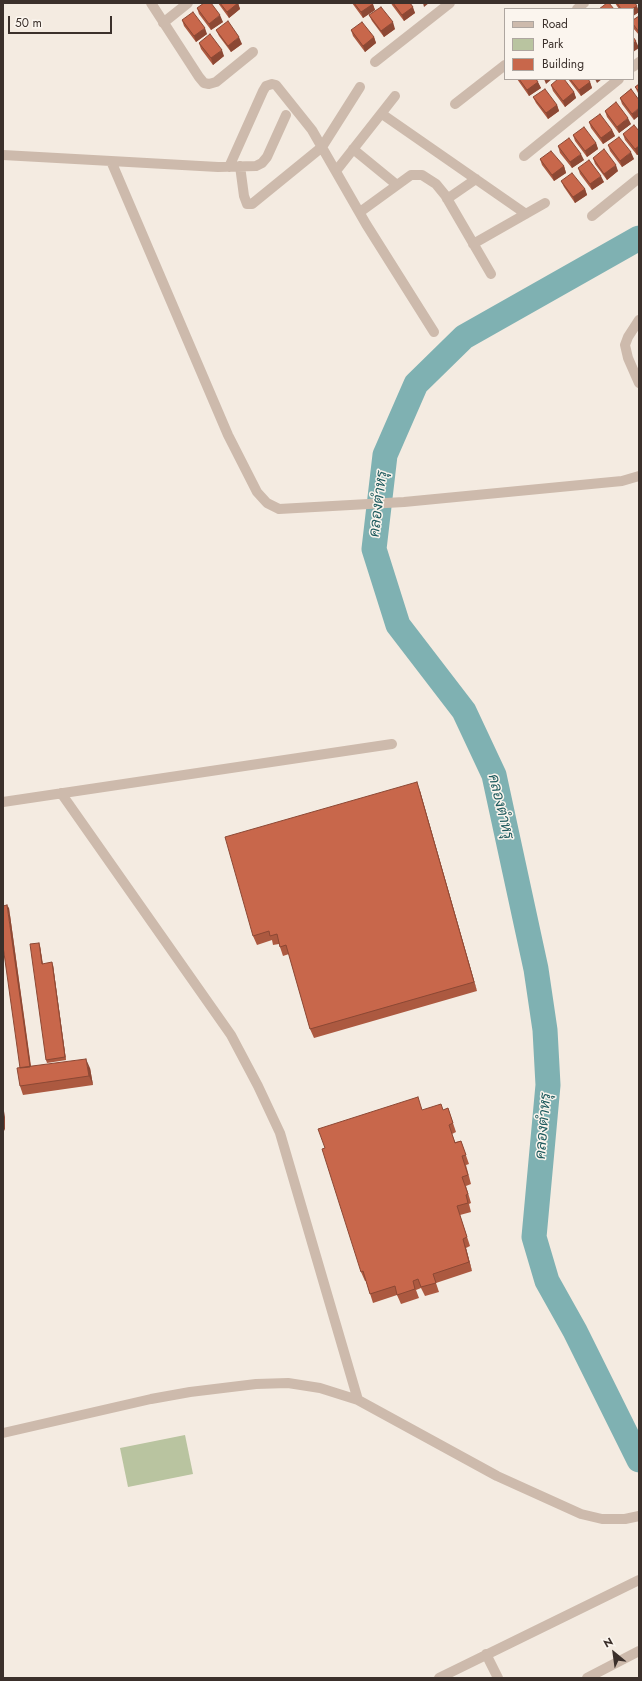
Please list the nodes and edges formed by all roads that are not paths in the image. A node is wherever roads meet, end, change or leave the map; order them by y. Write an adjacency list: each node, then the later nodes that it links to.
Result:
1 (151, 3): 4 (street)
2 (188, 3): 4 (street)
3 (450, 3): 6 (street)
4 (163, 23): 5 (street)
5 (253, 52)
6 (375, 62)
7 (504, 66): 11 (street)
8 (617, 80): 17 (street)
9 (360, 87): 14 (street)
10 (395, 96): 12 (street)
11 (455, 104)
12 (382, 114): 15 (street); 23 (street)
13 (286, 115): 19 (street)
14 (322, 147): 19 (street); 20 (street); 21 (street)
15 (353, 149): 21 (street); 24 (street)
16 (3, 156): 18 (street)
17 (524, 156)
18 (111, 161): 20 (street); 35 (street)
19 (240, 166): 20 (street)
20 (229, 167)
21 (336, 171): 27 (street)
22 (639, 178): 29 (street)
23 (476, 179): 25 (street); 28 (street)
24 (397, 185): 25 (street); 27 (street)
25 (448, 199): 30 (street)
26 (544, 204): 28 (street)
27 (360, 212): 33 (street)
28 (526, 214): 30 (street)
29 (592, 216)
30 (473, 244): 31 (street)
31 (491, 274)
32 (639, 320): 34 (street)
33 (434, 332)
34 (639, 383)
35 (639, 476)
36 (392, 744): 37 (street)
37 (61, 793): 38 (street); 39 (street)
38 (3, 802)
39 (358, 1400): 40 (street); 41 (street)
40 (3, 1432)
41 (639, 1516)
42 (639, 1580): 44 (street)
43 (639, 1651): 47 (street)
44 (486, 1654): 45 (street); 46 (street)
45 (439, 1678)
46 (498, 1678)
47 (587, 1678)

